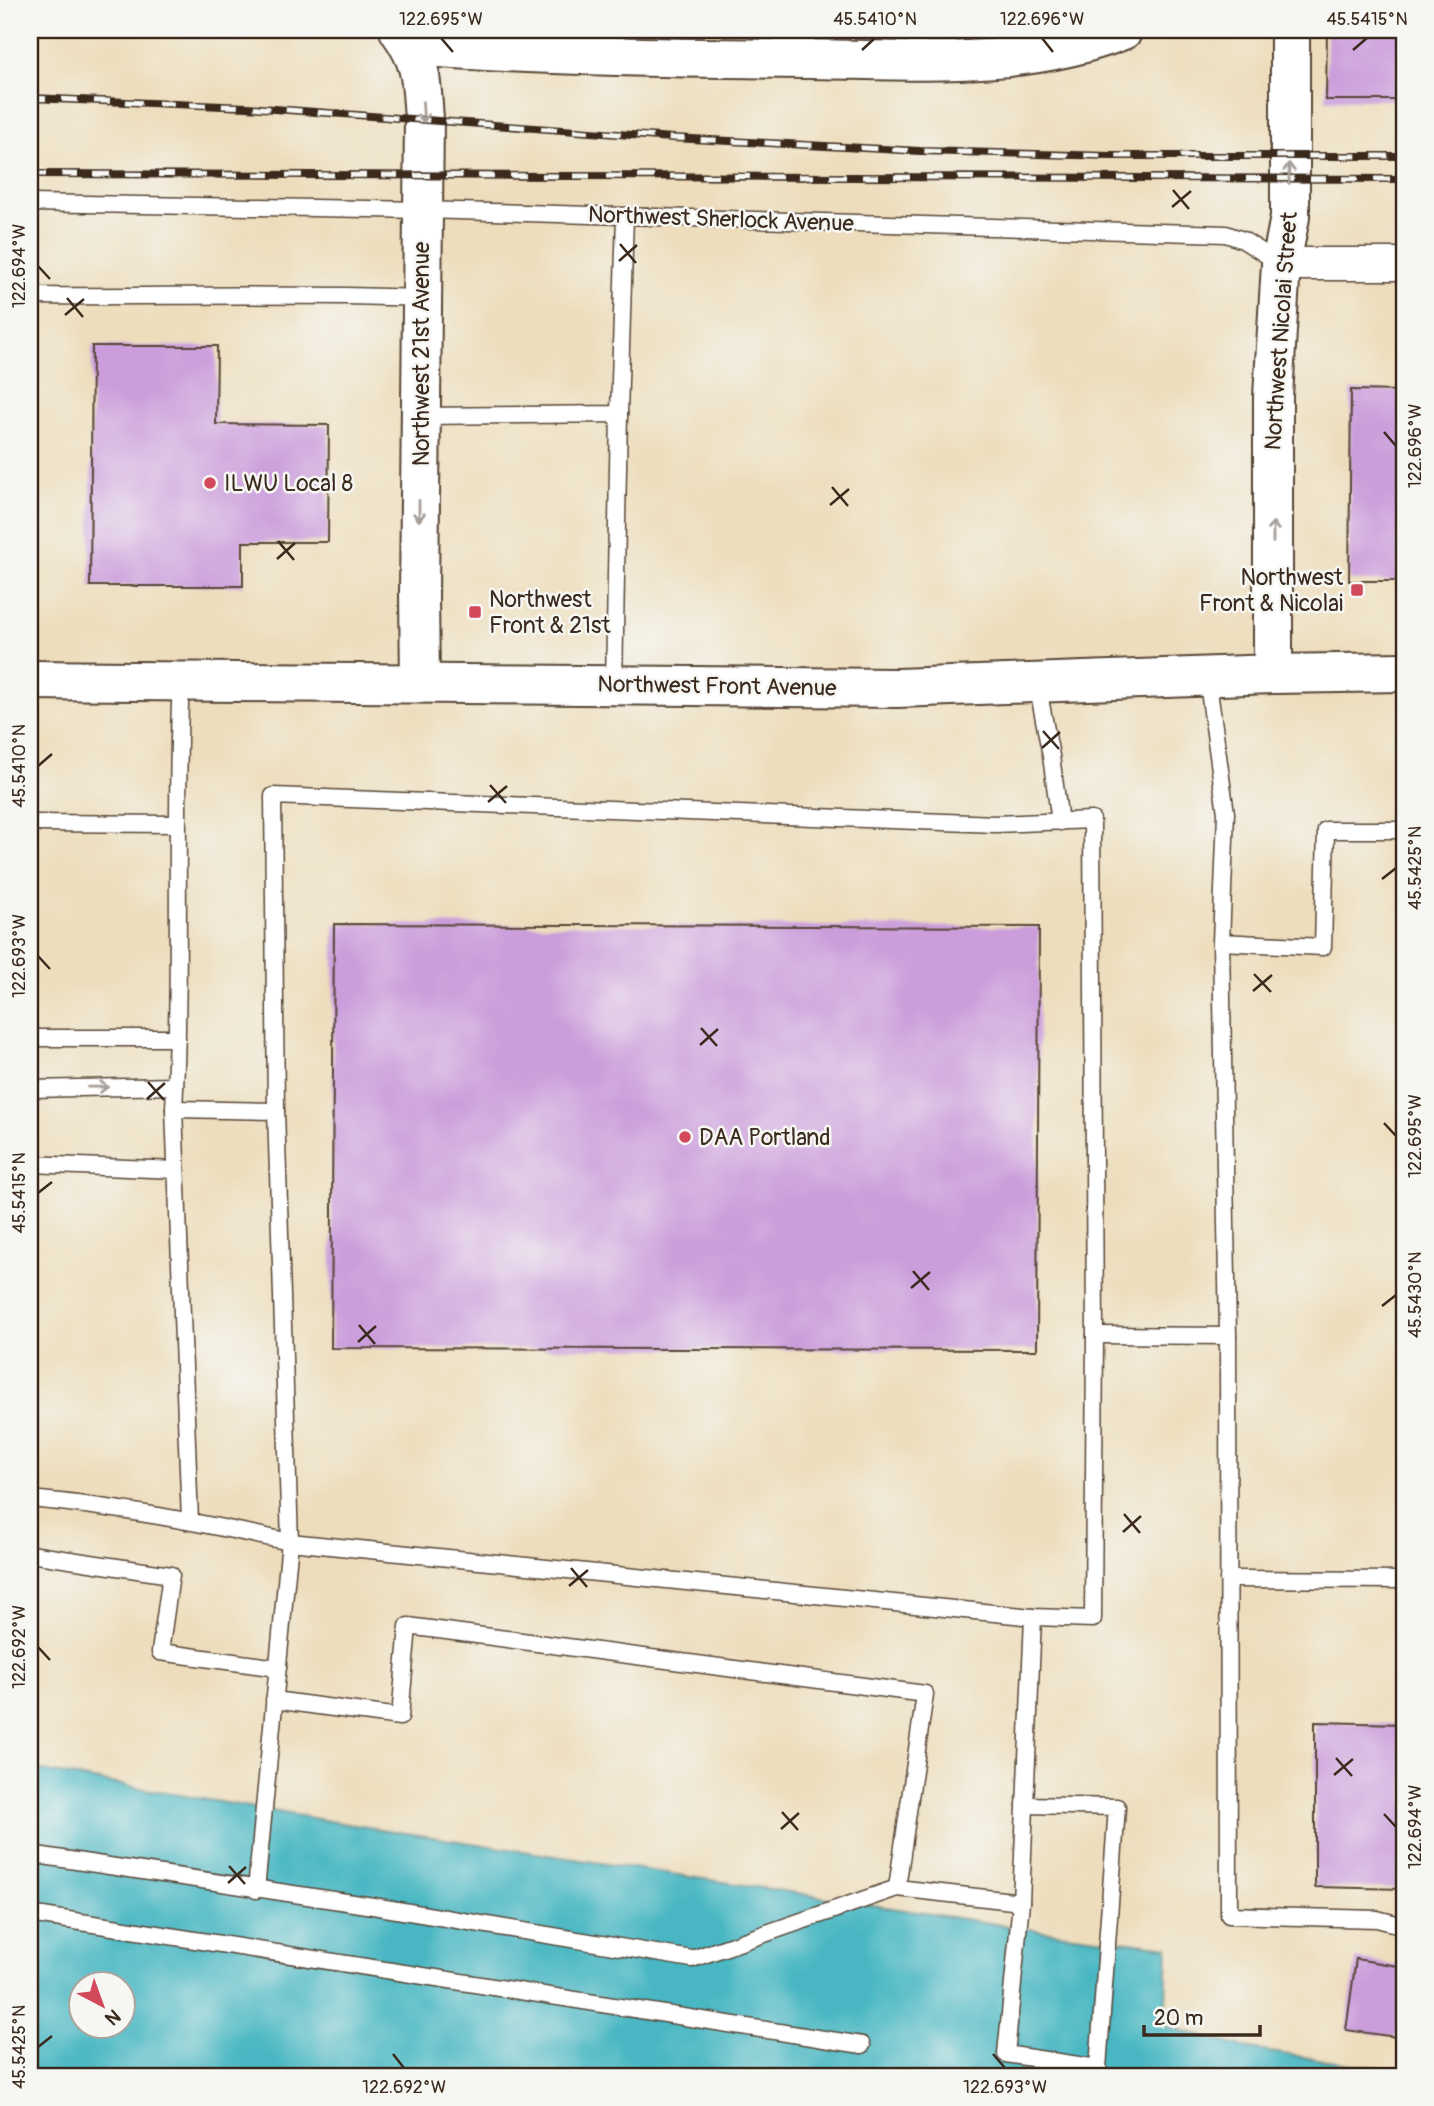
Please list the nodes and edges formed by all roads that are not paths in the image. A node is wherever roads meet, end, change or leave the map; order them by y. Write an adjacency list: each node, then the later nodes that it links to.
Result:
1 (1123, 30): 3 (street)
2 (1290, 30): 7 (street, Northwest Nicolai Street, one-way to 2)
3 (405, 38): 5 (street, Northwest 21st Avenue, one-way to 5)
4 (30, 203): 5 (lane, Northwest Sherlock Avenue)
5 (422, 210): 6 (lane, Northwest Sherlock Avenue); 10 (street, Northwest 21st Avenue)
6 (625, 216): 7 (lane, Northwest Sherlock Avenue); 11 (lane)
7 (1281, 264): 8 (street); 14 (street, Northwest Nicolai Street, one-way to 7)
8 (1404, 264)
9 (30, 296): 10 (lane)
10 (421, 298): 12 (street, Northwest 21st Avenue)
11 (619, 414): 12 (lane); 20 (lane)
12 (420, 416): 19 (street, Northwest 21st Avenue, one-way to 19)
13 (1404, 672): 14 (street, Northwest Front Avenue)
14 (1273, 674): 15 (street, Northwest Front Avenue)
15 (1207, 677): 18 (street, Northwest Front Avenue); 25 (lane)
16 (30, 680): 17 (street, Northwest Front Avenue)
17 (181, 680): 19 (street, Northwest Front Avenue); 23 (lane)
18 (1037, 682): 20 (street, Northwest Front Avenue); 21 (lane)
19 (420, 683): 20 (street, Northwest Front Avenue)
20 (614, 685)
21 (1060, 822): 31 (lane); 34 (lane)
22 (30, 823): 23 (lane)
23 (177, 824): 27 (lane)
24 (1404, 830): 25 (lane)
25 (1221, 942): 35 (lane)
26 (30, 1038): 27 (lane)
27 (177, 1038): 28 (lane)
28 (175, 1086): 29 (lane, one-way to 28); 30 (lane)
29 (30, 1089)
30 (174, 1109): 31 (lane); 33 (lane)
31 (276, 1111): 38 (lane)
32 (30, 1164): 33 (lane)
33 (176, 1170): 37 (lane)
34 (1095, 1335): 35 (lane); 42 (lane)
35 (1228, 1336): 40 (lane)
36 (30, 1499): 37 (lane)
37 (190, 1521): 38 (lane)
38 (290, 1542): 42 (lane); 43 (lane)
39 (30, 1554): 43 (lane)
40 (1228, 1579): 41 (lane); 51 (lane)
41 (1404, 1580)
42 (1033, 1617): 45 (lane)
43 (278, 1668): 44 (lane)
44 (274, 1700): 47 (lane); 48 (lane)
45 (1025, 1805): 49 (lane); 49 (lane)
46 (30, 1854): 48 (lane)
47 (897, 1888): 48 (lane); 49 (lane)
48 (256, 1890)
49 (1021, 1902)
50 (30, 1914): 52 (lane)
51 (1404, 1926)
52 (862, 2045)

